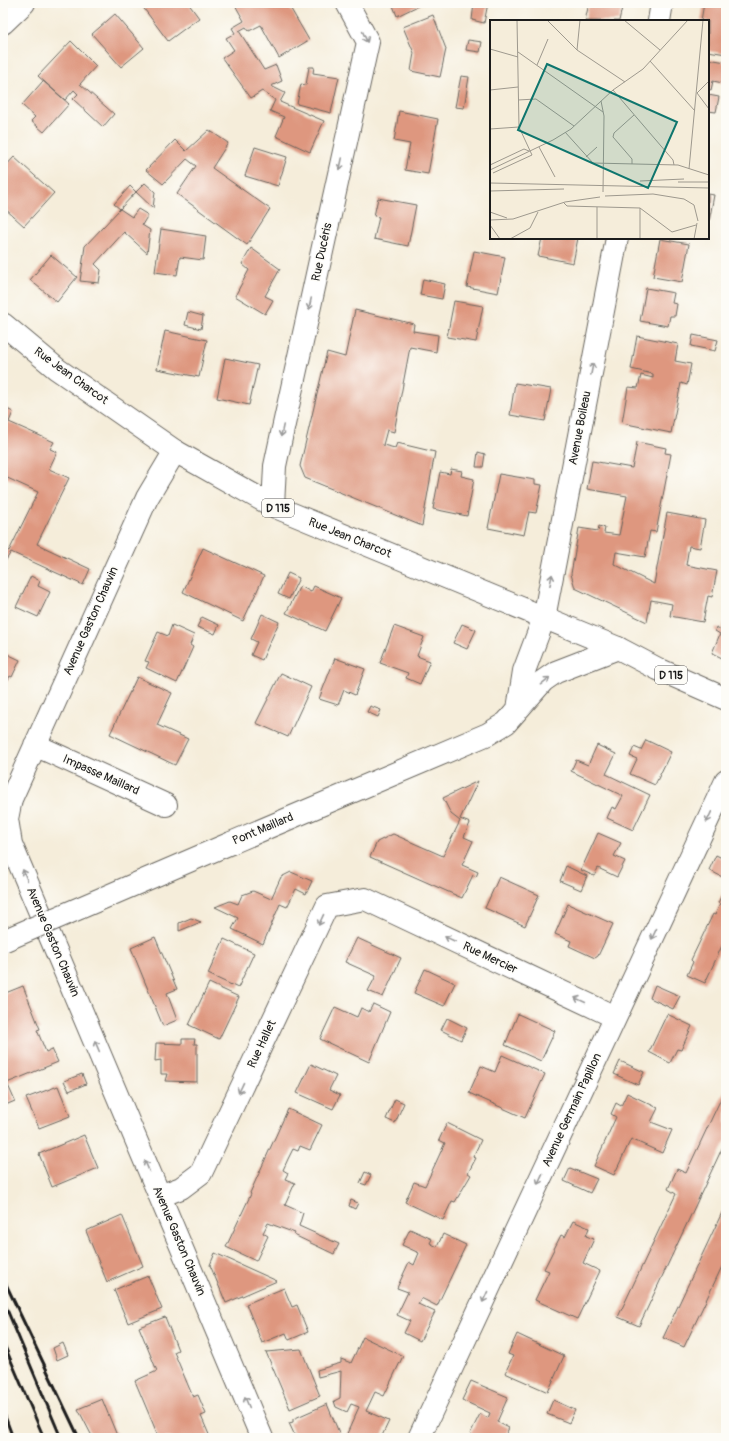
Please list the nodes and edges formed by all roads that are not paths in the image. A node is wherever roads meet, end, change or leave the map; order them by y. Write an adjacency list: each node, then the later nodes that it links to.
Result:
1 (24, 3): 5 (street)
2 (347, 3): 9 (street, Rue Ducéris, one-way to 9)
3 (662, 3): 4 (street)
4 (659, 20)
5 (3, 23)
6 (617, 239): 10 (street, Avenue Boileau, one-way to 6)
7 (3, 324): 8 (street, Rue Jean Charcot / D 115)
8 (175, 451): 9 (street, Rue Jean Charcot / D 115); 14 (street, Avenue Gaston Chauvin)
9 (273, 506): 10 (street, Rue Jean Charcot / D 115)
10 (544, 618): 11 (street, Rue Jean Charcot / D 115); 13 (street)
11 (618, 648): 12 (street, Rue Jean Charcot / D 115); 13 (street, Pont Maillard, one-way to 11)
12 (726, 700)
13 (518, 709): 18 (street, Pont Maillard, bridge)
14 (35, 745): 16 (street, Impasse Maillard); 20 (street, Avenue Gaston Chauvin, one-way to 14)
15 (726, 781): 19 (street, Avenue Germain Papillon, one-way to 19)
16 (166, 805)
17 (365, 899): 19 (street, Rue Mercier, one-way to 17); 20 (street, Rue Hallet, one-way to 20)
18 (3, 941)
19 (616, 1017): 22 (street, Avenue Germain Papillon, one-way to 22)
20 (160, 1196): 21 (street, Avenue Gaston Chauvin, one-way to 20)
21 (262, 1438)
22 (419, 1438)

